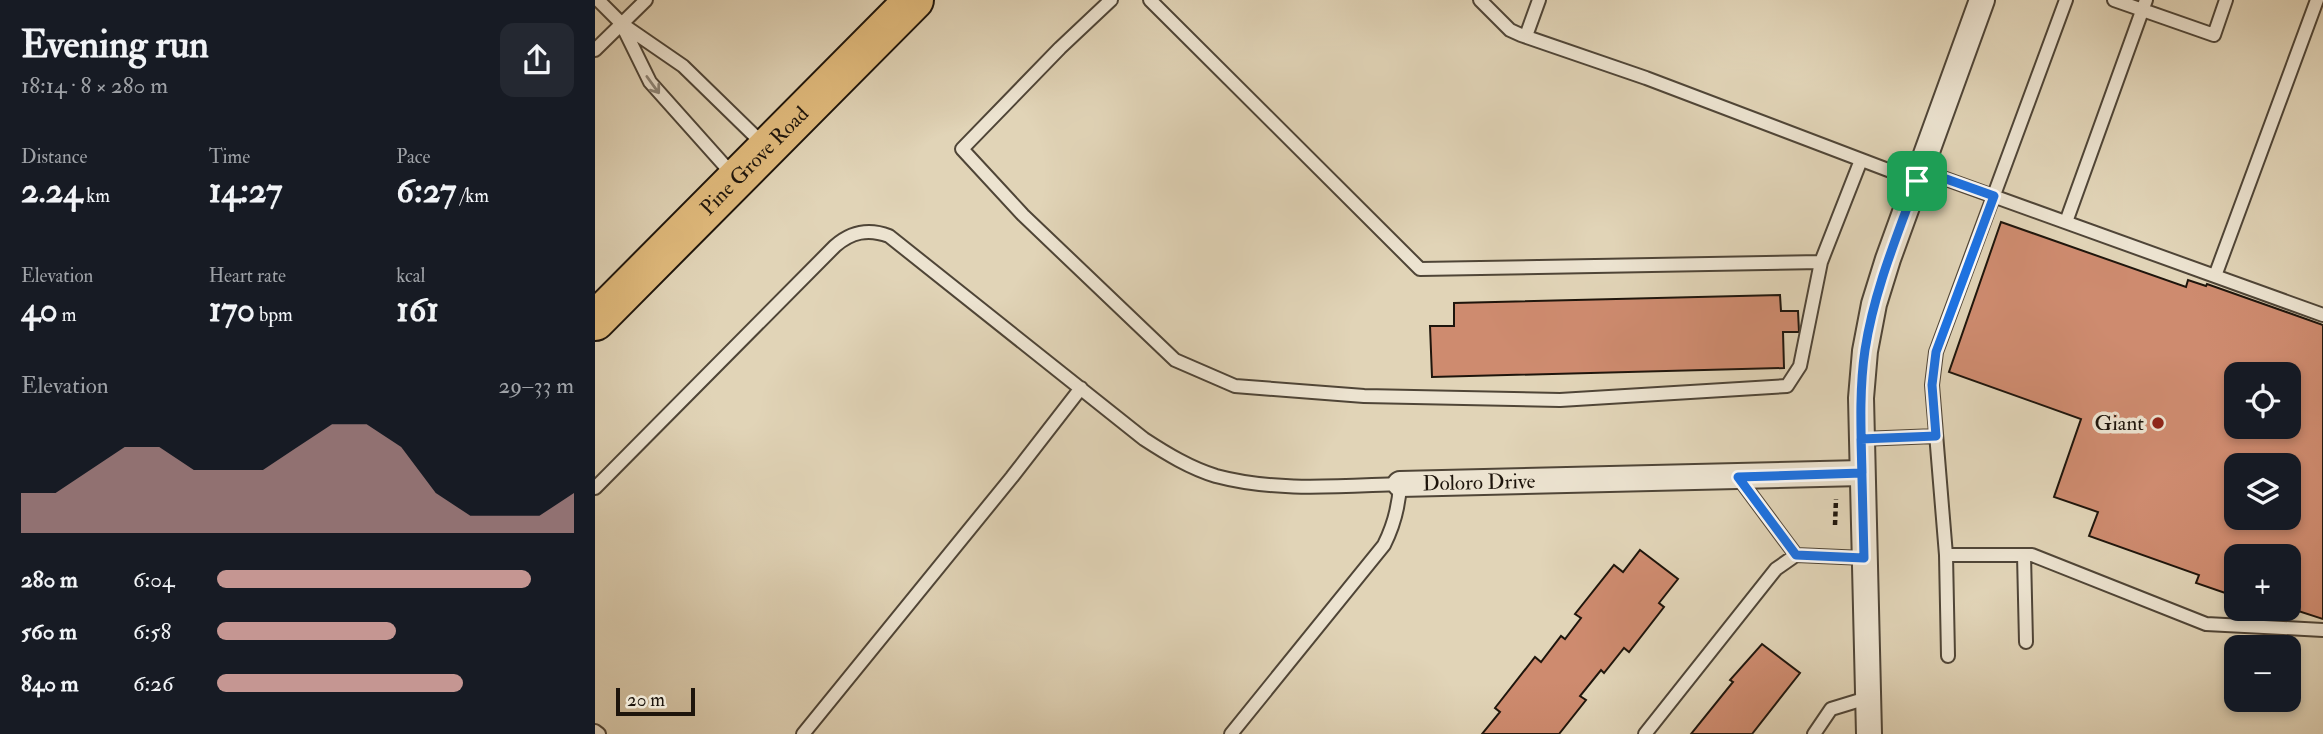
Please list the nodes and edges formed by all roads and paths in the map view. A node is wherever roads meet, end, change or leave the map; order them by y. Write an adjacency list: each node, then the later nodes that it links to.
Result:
1 (598, 0): 14 (lane)
2 (646, 0): 14 (lane)
3 (913, 0): 17 (main road, Pine Grove Road)
4 (1111, 0): 23 (lane)
5 (1150, 0): 23 (lane)
6 (1480, 0): 15 (lane)
7 (1539, 0): 15 (lane)
8 (1982, 0): 19 (street)
9 (2066, 0): 21 (lane)
10 (2114, 0): 13 (lane)
11 (2226, 0): 13 (lane)
12 (2317, 0): 24 (lane)
13 (2144, 5): 22 (lane)
14 (622, 24): 16 (lane); 17 (lane); 20 (lane, one-way to 20)
15 (1526, 36): 18 (lane)
16 (595, 50)
17 (767, 148): 20 (main road, Pine Grove Road)
18 (1861, 160): 19 (lane); 23 (lane)
19 (1919, 175): 21 (lane); 29 (street)
20 (736, 179): 26 (main road, Pine Grove Road)
21 (1994, 196): 22 (lane); 28 (lane)
22 (2067, 222): 24 (lane)
23 (1821, 262)
24 (2215, 276): 25 (lane)
25 (2323, 316)
26 (595, 321)
27 (1081, 388): 32 (lane); 33 (lane); 44 (lane)
28 (1936, 436): 29 (lane); 37 (lane)
29 (1861, 439): 30 (street)
30 (1862, 473): 31 (street, Doloro Drive); 39 (street)
31 (1738, 477): 32 (street, Doloro Drive); 36 (lane)
32 (1400, 484): 45 (lane, Doloro Drive)
33 (595, 488)
34 (1836, 495): 35 (path)
35 (1835, 526)
36 (1796, 555): 39 (lane); 46 (lane)
37 (1946, 555): 38 (lane); 42 (lane)
38 (2024, 555): 40 (lane); 41 (lane)
39 (1864, 558): 43 (street)
40 (2323, 630)
41 (2026, 642)
42 (1948, 656)
43 (1867, 698): 47 (lane); 48 (street)
44 (803, 734)
45 (1231, 734)
46 (1645, 734)
47 (1814, 734)
48 (1869, 734)

